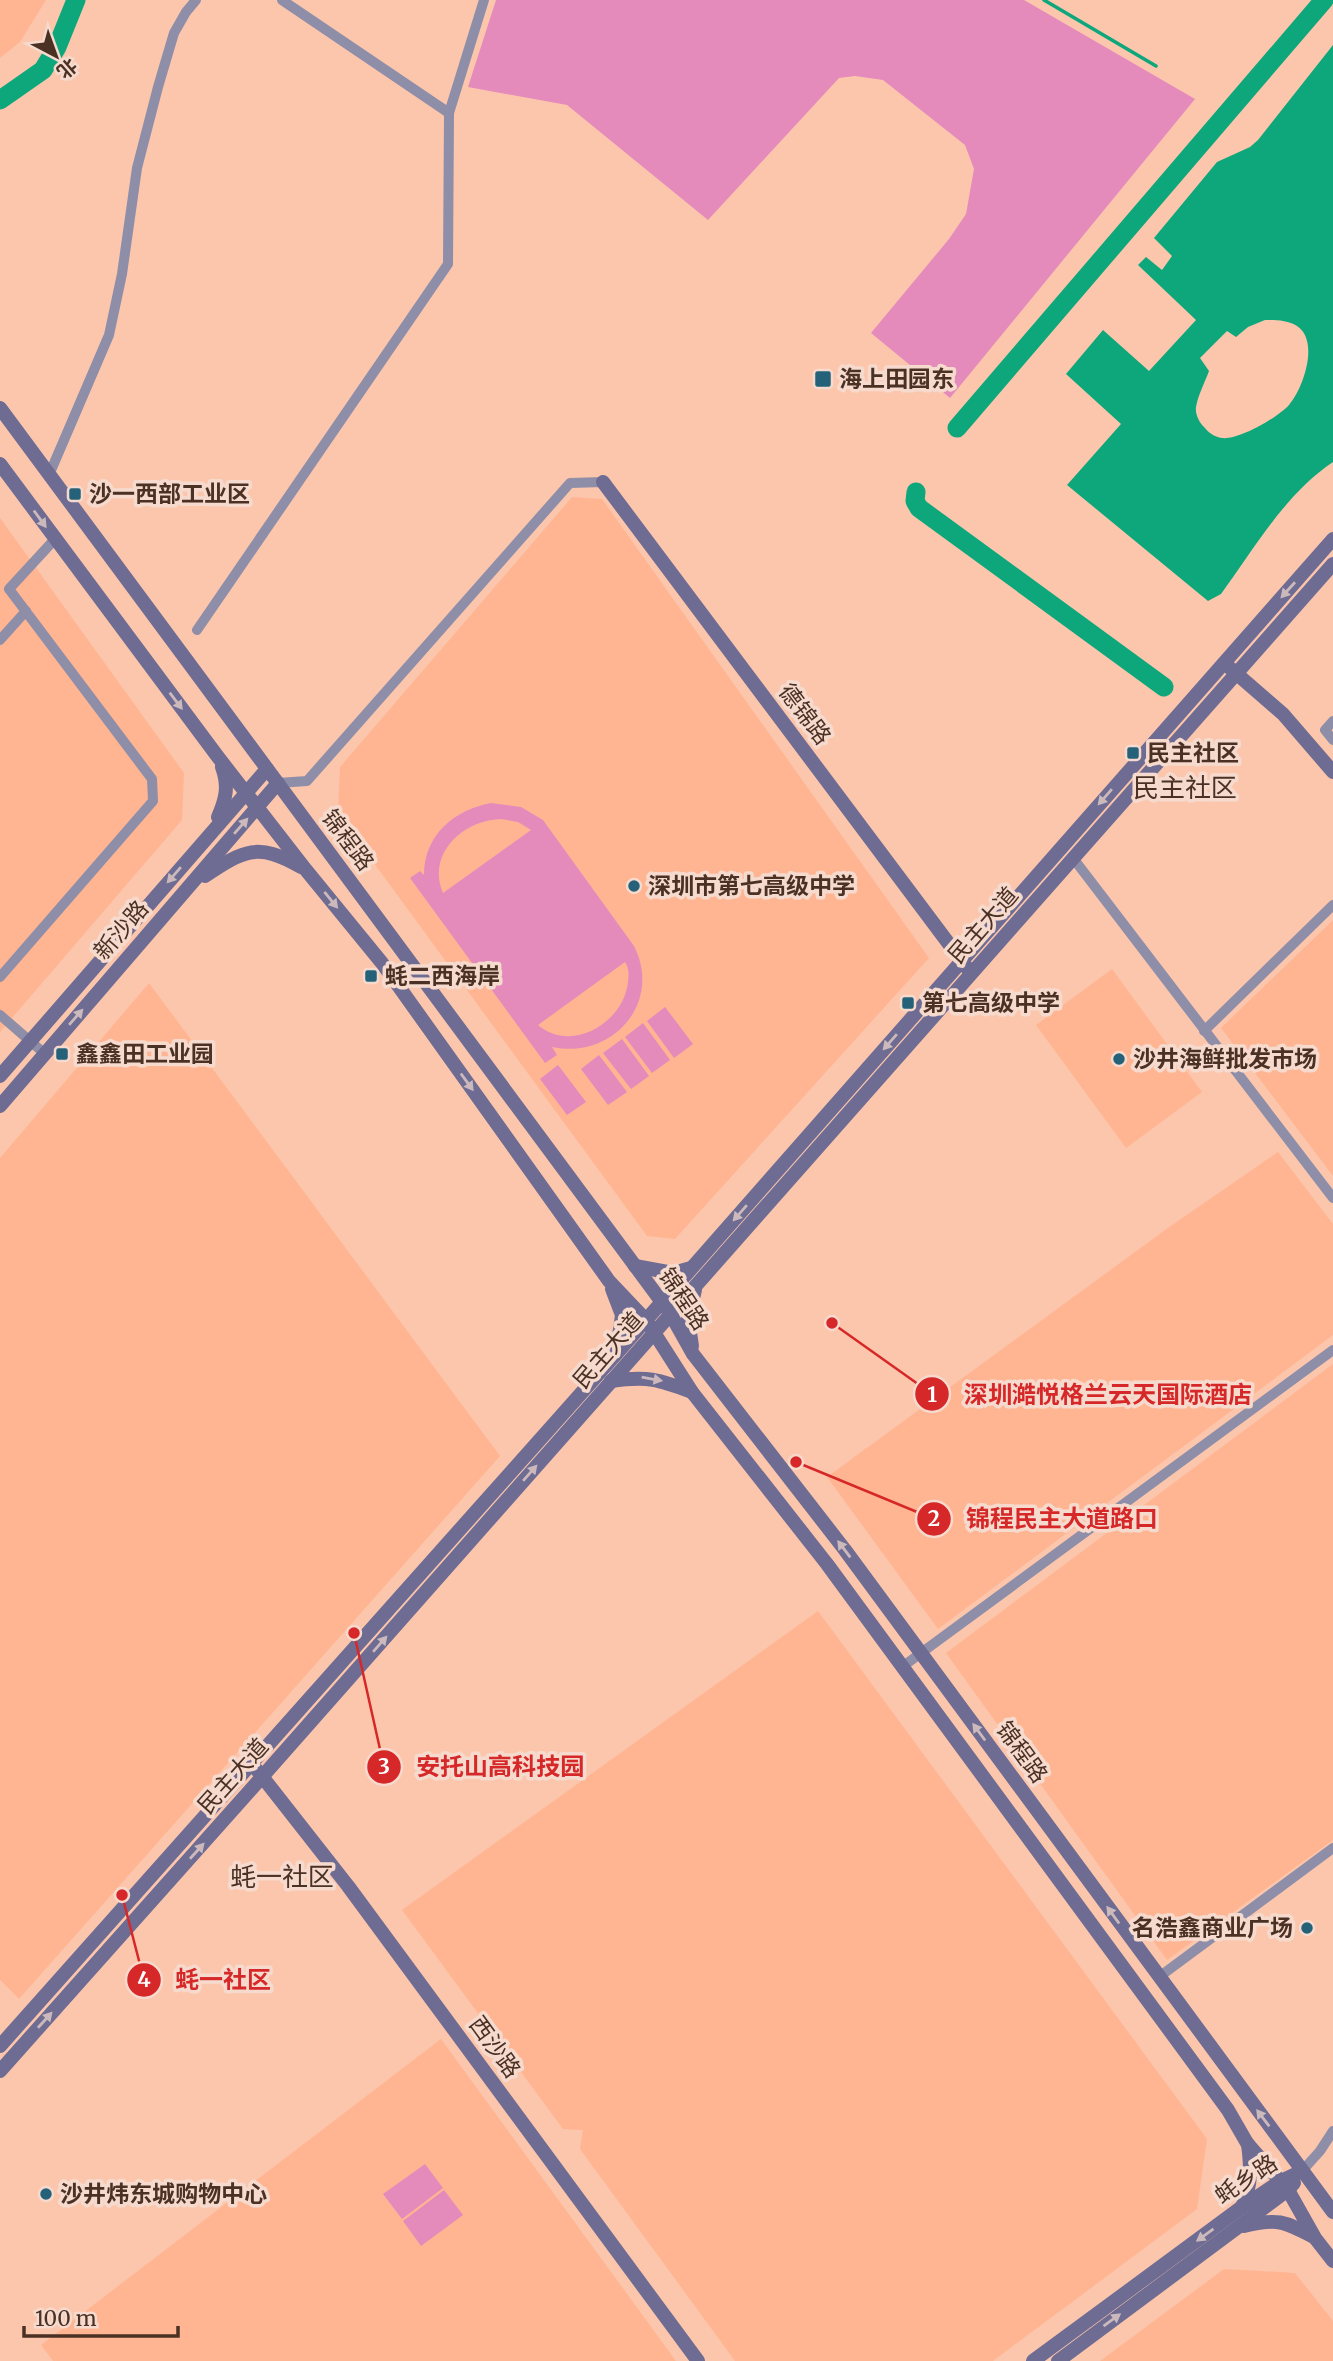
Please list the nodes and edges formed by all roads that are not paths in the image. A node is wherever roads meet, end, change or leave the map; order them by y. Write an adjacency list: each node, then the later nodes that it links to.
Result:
1 (195, 0): 7 (street)
2 (282, 0): 4 (street)
3 (484, 0): 4 (street)
4 (449, 113): 13 (street)
5 (0, 408): 7 (main road, 锦程路)
6 (0, 464): 9 (main road, 锦程路, one-way to 9)
7 (50, 475): 20 (main road, 锦程路)
8 (603, 482): 22 (street); 30 (main road, 德锦路)
9 (55, 539): 12 (street); 19 (main road, 锦程路, one-way to 19)
10 (1333, 539): 15 (main road, 民主大道, one-way to 15)
11 (1333, 564): 16 (main road, 民主大道)
12 (26, 611): 14 (street); 31 (street)
13 (197, 630)
14 (0, 640)
15 (1223, 662): 16 (main road); 30 (main road, 民主大道, one-way to 30)
16 (1236, 674): 21 (main road); 26 (main road, 民主大道)
17 (1333, 721): 18 (street)
18 (1333, 740)
19 (219, 759): 23 (main road, 锦程路); 25 (main road)
20 (267, 769): 22 (main road, 锦程路); 23 (main road, 新沙路)
21 (1333, 772)
22 (278, 783): 24 (main road, 新沙路); 40 (main road, 锦程路)
23 (247, 791): 24 (main road, 锦程路); 25 (main road, 新沙路)
24 (258, 806): 27 (main road, 锦程路); 28 (main road, 新沙路, one-way to 24)
25 (210, 833): 35 (main road, 新沙路, one-way to 35)
26 (1073, 858): 32 (main road, 民主大道); 34 (street)
27 (306, 870): 28 (main road); 42 (main road, 锦程路, one-way to 42)
28 (189, 886): 36 (main road, 新沙路, one-way to 28)
29 (1333, 905): 34 (street)
30 (961, 961): 32 (main road, 德锦路); 41 (main road, 民主大道, one-way to 41)
31 (2, 971)
32 (971, 974): 43 (main road, 民主大道)
33 (0, 1015): 35 (street)
34 (1204, 1031): 39 (street)
35 (30, 1041): 36 (street); 37 (main road, 新沙路)
36 (45, 1054): 38 (main road, 新沙路)
37 (0, 1076)
38 (0, 1106)
39 (1333, 1198)
40 (635, 1265): 41 (main road); 44 (main road, 锦程路)
41 (691, 1268): 44 (main road, 民主大道)
42 (609, 1281): 45 (main road, 锦程路); 47 (main road)
43 (696, 1287): 44 (main road, 民主大道); 48 (main road)
44 (666, 1308): 45 (main road, 民主大道); 48 (main road, 锦程路)
45 (650, 1326): 47 (main road, 民主大道); 49 (main road, 民主大道); 50 (main road, 锦程路)
46 (1333, 1350): 51 (street)
47 (617, 1353): 53 (main road, 民主大道)
48 (693, 1354): 51 (main road, 锦程路, one-way to 48)
49 (611, 1381): 50 (main road, one-way to 50); 54 (main road, 民主大道, one-way to 49)
50 (692, 1392): 52 (main road, 锦程路)
51 (921, 1653): 52 (street); 56 (main road, 锦程路, one-way to 51)
52 (902, 1667): 60 (main road, 锦程路)
53 (251, 1764): 54 (main road, 西沙路); 57 (main road, 民主大道)
54 (262, 1777): 58 (main road, 民主大道, one-way to 54); 68 (main road, 西沙路)
55 (1332, 1850): 56 (street)
56 (1159, 1977): 61 (main road, 锦程路, one-way to 56)
57 (0, 2046)
58 (0, 2071)
59 (1333, 2131): 61 (street)
60 (1247, 2143): 62 (main road, 锦程路); 63 (main road)
61 (1302, 2171): 62 (main road, 蚝乡路); 64 (main road, 锦程路)
62 (1284, 2186): 63 (main road, 蚝乡路); 65 (main road, 蚝乡路); 66 (main road, 锦程路)
63 (1242, 2207): 69 (main road, 蚝乡路, one-way to 69)
64 (1333, 2212)
65 (1239, 2227): 66 (main road); 70 (main road, 蚝乡路, one-way to 65)
66 (1315, 2238): 67 (main road, 锦程路)
67 (1333, 2262)
68 (698, 2361)
69 (1033, 2361)
70 (1058, 2361)

